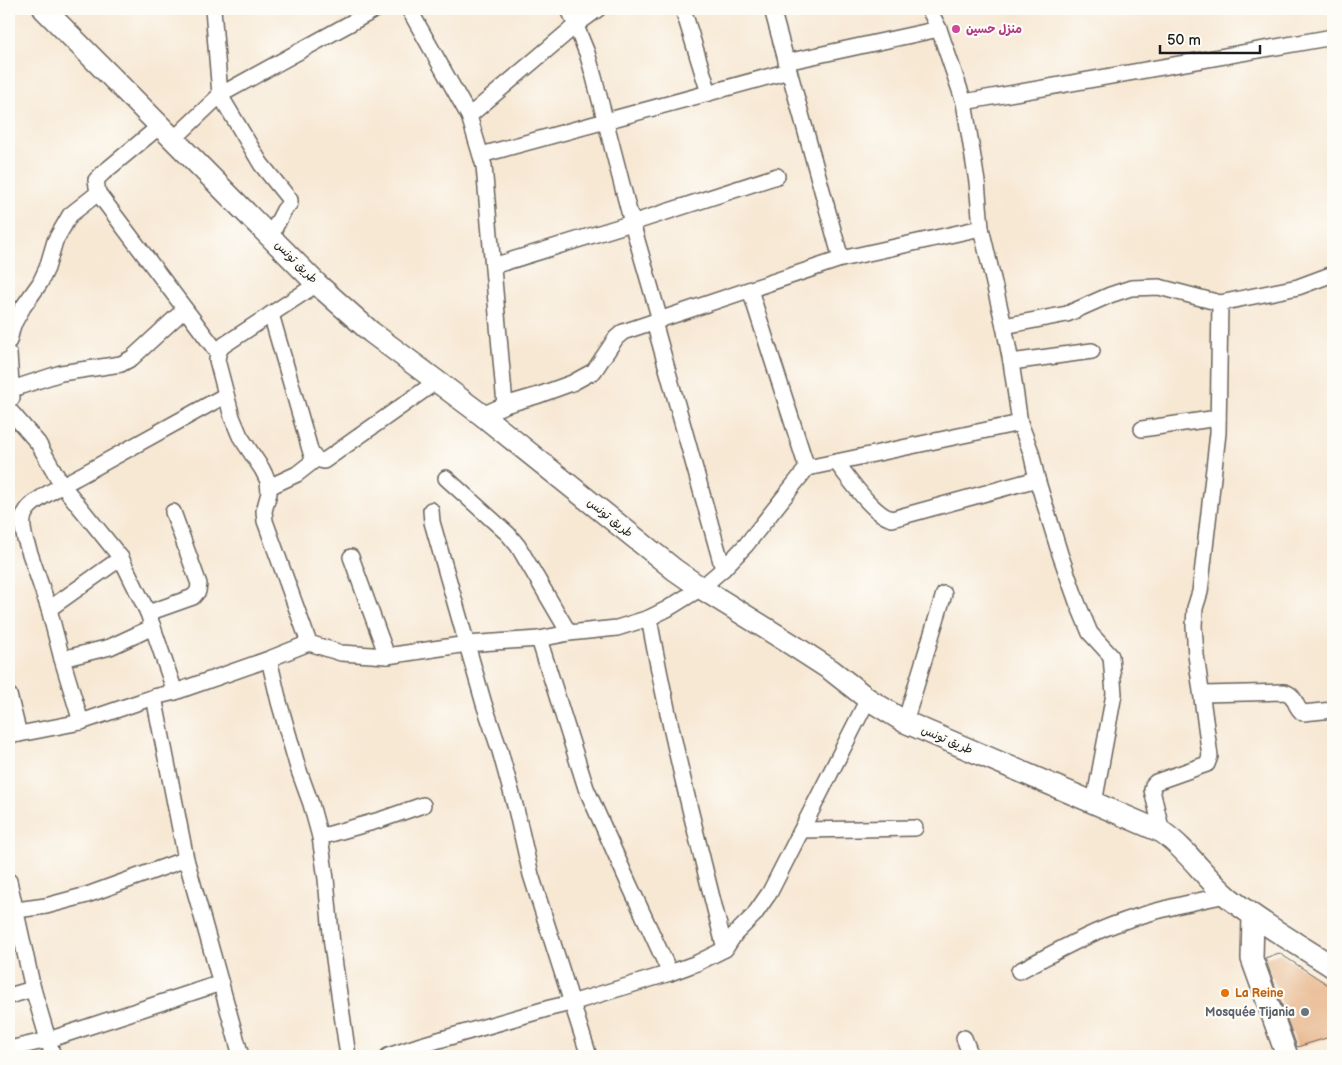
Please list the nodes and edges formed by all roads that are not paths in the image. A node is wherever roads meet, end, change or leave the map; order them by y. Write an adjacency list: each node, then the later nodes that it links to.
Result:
1 (44, 9): 19 (main road, طريق تونس)
2 (214, 9): 15 (street)
3 (376, 9): 15 (street)
4 (409, 9): 17 (street)
5 (569, 9): 10 (street)
6 (598, 9): 10 (street)
7 (683, 9): 14 (street)
8 (772, 9): 13 (street)
9 (929, 9): 11 (street)
10 (576, 26): 17 (street); 18 (street)
11 (939, 30): 13 (street); 16 (street)
12 (1333, 37): 16 (street)
13 (788, 67): 14 (street); 26 (street)
14 (709, 93): 18 (street)
15 (220, 95): 19 (street); 25 (street)
16 (964, 102): 24 (street)
17 (469, 116): 20 (street)
18 (606, 122): 20 (street); 23 (street)
19 (167, 132): 22 (street); 25 (main road, طريق تونس)
20 (481, 156): 27 (street)
21 (777, 176): 23 (street)
22 (98, 193): 32 (street); 36 (street)
23 (632, 223): 27 (street); 34 (street)
24 (981, 228): 26 (street); 35 (street)
25 (270, 237): 29 (main road, طريق تونس)
26 (841, 259): 30 (street)
27 (492, 266): 44 (street)
28 (1333, 274): 31 (street)
29 (317, 284): 33 (street); 41 (main road, طريق تونس)
30 (750, 290): 34 (street); 52 (street)
31 (1220, 303): 35 (street); 47 (street)
32 (185, 309): 38 (street); 42 (street)
33 (271, 314): 38 (street); 50 (street)
34 (657, 321): 44 (street); 61 (street)
35 (1004, 326): 40 (street)
36 (9, 341)
37 (1092, 351): 40 (street)
38 (218, 353): 43 (street)
39 (9, 354): 42 (street)
40 (1011, 362): 48 (street)
41 (436, 381): 46 (main road, طريق تونس); 50 (street)
42 (12, 389): 45 (street)
43 (226, 395): 55 (street); 56 (street)
44 (505, 405): 46 (street)
45 (10, 411): 55 (street)
46 (482, 415): 62 (main road, طريق تونس)
47 (1218, 418): 49 (street); 75 (street)
48 (1020, 423): 51 (street); 54 (street)
49 (1142, 429)
50 (316, 459): 56 (street)
51 (836, 462): 52 (street); 54 (street)
52 (807, 468): 61 (street)
53 (446, 478): 67 (street)
54 (1037, 479): 83 (street)
55 (62, 485): 60 (street); 64 (street)
56 (269, 487): 69 (street)
57 (431, 510): 70 (street)
58 (173, 512): 66 (street)
59 (352, 557): 71 (street)
60 (121, 558): 64 (street); 66 (street)
61 (723, 569): 62 (street)
62 (701, 588): 65 (street); 78 (main road, طريق تونس)
63 (944, 594): 81 (street)
64 (49, 610): 72 (street)
65 (649, 618): 67 (street); 94 (street)
66 (150, 620): 72 (street); 74 (street)
67 (569, 633): 68 (street)
68 (539, 639): 70 (street); 97 (street)
69 (309, 643): 71 (street); 73 (street)
70 (468, 644): 71 (street); 101 (street)
71 (387, 656)
72 (62, 659): 80 (street)
73 (268, 659): 74 (street); 88 (street)
74 (174, 692): 77 (street)
75 (1202, 694): 79 (street); 87 (street)
76 (9, 695): 82 (street)
77 (154, 697): 80 (street); 89 (street)
78 (868, 699): 81 (main road, طريق تونس); 86 (street)
79 (1333, 710)
80 (81, 722): 82 (street)
81 (905, 722): 83 (main road, طريق تونس)
82 (14, 735)
83 (1094, 804): 87 (main road, طريق تونس)
84 (423, 805): 88 (street)
85 (915, 828): 86 (street)
86 (802, 830): 94 (street)
87 (1162, 832): 91 (main road, طريق تونس)
88 (320, 837): 108 (street)
89 (186, 859): 92 (street); 98 (street)
90 (9, 881): 92 (street)
91 (1226, 895): 93 (main road, طريق تونس); 96 (street)
92 (12, 910): 99 (street)
93 (1253, 916): 95 (main road, طريق تونس); 112 (main road)
94 (725, 949): 97 (street)
95 (1333, 967)
96 (1019, 970)
97 (670, 973): 101 (street)
98 (221, 984): 103 (street); 107 (street)
99 (33, 989): 100 (street); 103 (street)
100 (9, 996)
101 (571, 1003): 105 (street); 110 (street)
102 (964, 1038): 111 (street)
103 (48, 1040): 104 (street); 106 (street)
104 (9, 1049)
105 (419, 1051): 109 (street)
106 (53, 1056)
107 (241, 1056)
108 (348, 1056)
109 (388, 1056)
110 (589, 1056)
111 (971, 1056)
112 (1288, 1056)

